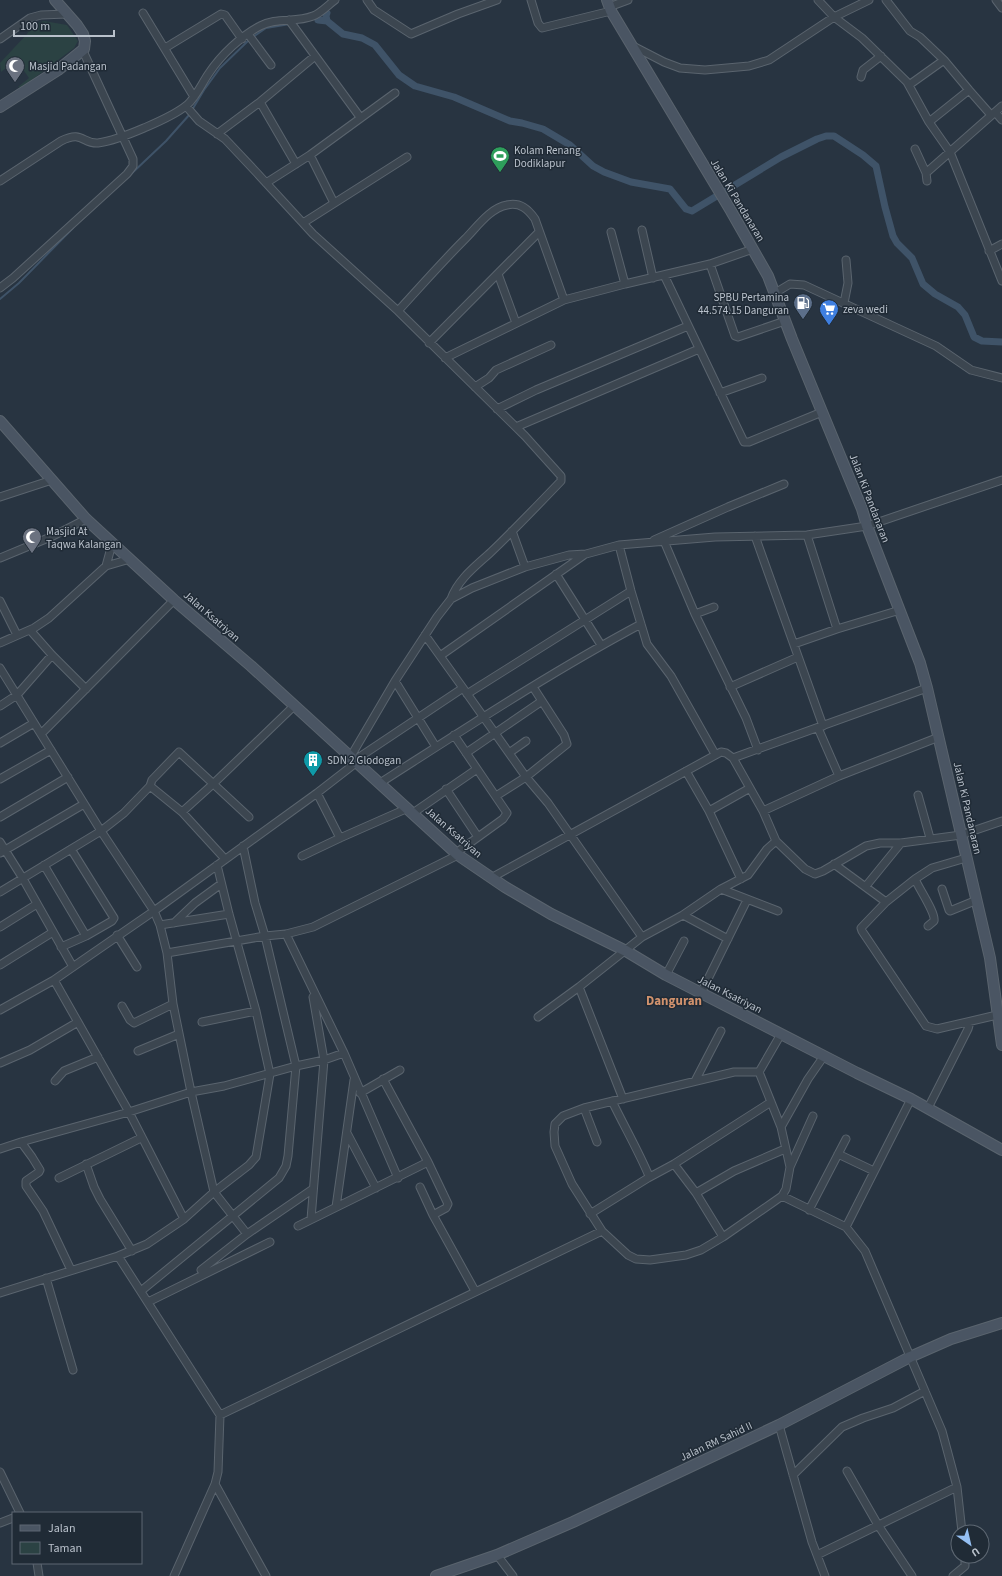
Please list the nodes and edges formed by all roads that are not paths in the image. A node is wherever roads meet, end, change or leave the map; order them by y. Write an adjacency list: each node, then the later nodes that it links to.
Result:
1 (55, 0): 14 (street)
2 (335, 0): 16 (street)
3 (367, 0): 4 (street)
4 (497, 0)
5 (531, 0): 11 (street)
6 (628, 0): 11 (street)
7 (818, 0): 15 (street)
8 (869, 0): 15 (street)
9 (886, 0): 25 (street)
10 (996, 0): 12 (street)
11 (609, 6): 20 (street, Jalan Ki Pandanaran)
12 (1002, 8)
13 (143, 13): 21 (street)
14 (67, 14): 18 (street); 22 (street)
15 (834, 18): 20 (street); 24 (street)
16 (291, 24): 17 (street); 23 (street)
17 (251, 36): 19 (street); 26 (street)
18 (0, 39)
19 (242, 39): 21 (street); 31 (street)
20 (631, 45): 57 (street, Jalan Ki Pandanaran)
21 (164, 48): 31 (street)
22 (83, 51): 35 (street); 41 (street)
23 (315, 56): 32 (street); 37 (street)
24 (881, 56): 27 (street); 28 (street)
25 (944, 60): 28 (street); 29 (street)
26 (271, 65)
27 (861, 77)
28 (909, 85): 39 (street)
29 (969, 90): 36 (street); 39 (street)
30 (395, 93): 37 (street)
31 (194, 97): 33 (street)
32 (260, 102): 40 (street); 46 (street)
33 (186, 106): 40 (street); 41 (street)
34 (1002, 106): 36 (street)
35 (0, 107)
36 (993, 113): 38 (street); 43 (street)
37 (360, 117): 44 (street)
38 (1002, 120)
39 (929, 122): 43 (street)
40 (217, 134): 50 (street)
41 (123, 136): 48 (street); 66 (street)
42 (914, 149): 47 (street)
43 (950, 152): 47 (street); 58 (street)
44 (310, 155): 46 (street); 51 (street)
45 (407, 157): 51 (street)
46 (296, 164): 50 (street)
47 (926, 173): 49 (street)
48 (0, 181)
49 (927, 181)
50 (266, 182): 52 (street)
51 (334, 203): 52 (street)
52 (303, 223): 70 (street)
53 (642, 230): 63 (street)
54 (539, 232): 61 (street); 68 (street); 70 (street)
55 (612, 232): 65 (street)
56 (1002, 244): 58 (street)
57 (753, 249): 60 (street); 67 (street, Jalan Ki Pandanaran)
58 (989, 252): 64 (street)
59 (846, 260): 69 (street)
60 (710, 264): 62 (street); 71 (street)
61 (498, 274): 72 (street); 74 (street)
62 (664, 276): 63 (street); 73 (street)
63 (653, 278): 65 (street)
64 (1002, 281)
65 (625, 284): 68 (street)
66 (0, 288)
67 (775, 293): 69 (street); 71 (street, Jalan Ki Pandanaran)
68 (564, 300): 72 (street)
69 (844, 302): 79 (street)
70 (398, 311): 74 (street)
71 (785, 321): 83 (street, Jalan Ki Pandanaran)
72 (516, 323): 77 (street)
73 (688, 326): 76 (street); 82 (street)
74 (429, 343): 77 (street)
75 (551, 345): 80 (street)
76 (699, 349): 81 (street); 85 (street)
77 (445, 358): 80 (street)
78 (762, 378): 81 (street)
79 (1002, 378)
80 (475, 387): 82 (street)
81 (720, 393): 83 (street)
82 (497, 409): 85 (street)
83 (822, 412): 91 (street, Jalan Ki Pandanaran)
84 (2, 426): 86 (street, Jalan Ksatriyan)
85 (516, 427): 92 (street)
86 (52, 480): 89 (street); 90 (street, Jalan Ksatriyan)
87 (1002, 480): 91 (street)
88 (784, 484): 96 (street)
89 (0, 497)
90 (86, 519): 97 (street, Jalan Ksatriyan); 100 (street)
91 (867, 526): 93 (street); 110 (street, Jalan Ki Pandanaran)
92 (512, 531): 103 (street); 106 (street)
93 (807, 535): 94 (street); 114 (street)
94 (755, 536): 95 (street); 119 (street)
95 (664, 541): 96 (street); 111 (street)
96 (648, 542): 98 (street)
97 (112, 544): 101 (street, Jalan Ksatriyan); 102 (street)
98 (619, 545): 99 (street); 105 (street)
99 (586, 554): 103 (street); 104 (street)
100 (0, 558)
101 (130, 559): 102 (street); 107 (street, Jalan Ksatriyan)
102 (106, 566): 115 (street)
103 (524, 567): 106 (street)
104 (556, 574): 112 (street); 122 (street)
105 (630, 591): 112 (street); 113 (street)
106 (451, 599): 117 (street)
107 (174, 600): 130 (street); 134 (street, Jalan Ksatriyan)
108 (0, 601): 116 (street)
109 (714, 607): 111 (street)
110 (900, 610): 114 (street); 129 (street, Jalan Ki Pandanaran)
111 (695, 614): 128 (street)
112 (586, 619): 120 (street); 131 (street)
113 (640, 624): 120 (street); 151 (street)
114 (837, 629): 119 (street)
115 (30, 630): 116 (street); 121 (street)
116 (17, 635): 118 (street)
117 (425, 635): 122 (street); 126 (street)
118 (0, 643)
119 (794, 644): 123 (street)
120 (601, 645): 127 (street)
121 (52, 655): 130 (street); 132 (street)
122 (440, 656): 131 (street)
123 (798, 657): 128 (street); 139 (street)
124 (0, 668): 125 (street)
125 (2, 676): 132 (street)
126 (395, 681): 137 (street); 153 (street)
127 (533, 687): 133 (street); 136 (street)
128 (730, 687): 148 (street)
129 (927, 688): 139 (street); 143 (street, Jalan Ki Pandanaran)
130 (86, 689): 141 (street)
131 (465, 691): 136 (street); 137 (street)
132 (17, 695): 135 (street); 138 (street)
133 (542, 701): 140 (street); 156 (street)
134 (294, 705): 153 (street, Jalan Ksatriyan); 161 (street)
135 (0, 706)
136 (484, 716): 140 (street); 142 (street)
137 (418, 717): 146 (street); 153 (street)
138 (34, 723): 141 (street); 145 (street)
139 (821, 727): 148 (street); 157 (street)
140 (495, 732): 149 (street); 150 (street)
141 (41, 734): 147 (street)
142 (454, 735): 146 (street); 149 (street)
143 (939, 737): 157 (street); 178 (street, Jalan Ki Pandanaran)
144 (526, 740): 150 (street)
145 (0, 743)
146 (436, 747): 160 (street)
147 (51, 750): 158 (street); 159 (street)
148 (758, 750): 152 (street)
149 (466, 753): 154 (street)
150 (509, 753): 156 (street)
151 (715, 754): 152 (street); 155 (street)
152 (733, 758): 163 (street)
153 (354, 759): 160 (street, Jalan Ksatriyan); 165 (street)
154 (477, 769): 164 (street); 167 (street)
155 (686, 771): 170 (street); 177 (street)
156 (526, 776): 167 (street); 177 (street)
157 (839, 776): 171 (street)
158 (68, 777): 168 (street); 173 (street)
159 (0, 779)
160 (380, 783): 169 (street, Jalan Ksatriyan)
161 (213, 784): 162 (street); 172 (street); 174 (street)
162 (150, 786): 172 (street); 176 (street)
163 (750, 788): 170 (street); 171 (street)
164 (446, 789): 169 (street); 179 (street)
165 (317, 793): 180 (street); 185 (street)
166 (918, 795): 181 (street)
167 (496, 796): 179 (street)
168 (84, 804): 176 (street); 187 (street)
169 (410, 810): 180 (street); 188 (street, Jalan Ksatriyan)
170 (708, 811): 197 (street)
171 (763, 811): 182 (street)
172 (182, 812): 191 (street)
173 (0, 817)
174 (249, 817)
175 (1002, 821): 178 (street)
176 (101, 831): 186 (street); 208 (street)
177 (570, 834): 196 (street); 221 (street)
178 (961, 835): 181 (street); 190 (street, Jalan Ki Pandanaran)
179 (478, 837): 188 (street)
180 (340, 838): 189 (street)
181 (930, 838): 184 (street)
182 (776, 841): 192 (street); 197 (street)
183 (0, 842): 187 (street)
184 (901, 844): 192 (street); 200 (street)
185 (243, 846): 191 (street); 220 (street)
186 (71, 849): 193 (street); 219 (street)
187 (2, 851): 195 (street)
188 (457, 854): 196 (street, Jalan Ksatriyan); 217 (street)
189 (302, 856)
190 (966, 858): 198 (street); 205 (street, Jalan Ki Pandanaran)
191 (225, 859): 194 (street)
192 (834, 864): 200 (street)
193 (44, 865): 195 (street); 219 (street)
194 (217, 865): 199 (street); 208 (street)
195 (22, 877): 203 (street); 207 (street)
196 (491, 878): 226 (street, Jalan Ksatriyan)
197 (741, 879): 201 (street)
198 (915, 879): 206 (street); 214 (street)
199 (221, 884): 210 (street); 212 (street)
200 (866, 886): 206 (street)
201 (721, 889): 204 (street); 211 (street)
202 (942, 889): 205 (street)
203 (0, 892)
204 (747, 900): 209 (street); 222 (street)
205 (977, 900): 240 (street, Jalan Ki Pandanaran)
206 (886, 902): 244 (street)
207 (37, 904): 215 (street); 216 (street)
208 (154, 911): 213 (street); 218 (street)
209 (778, 911)
210 (229, 914): 212 (street); 223 (street)
211 (683, 915): 221 (street); 222 (street)
212 (174, 923): 213 (street)
213 (160, 925): 227 (street)
214 (928, 926)
215 (0, 927)
216 (53, 932): 225 (street); 228 (street)
217 (286, 934): 220 (street); 234 (street)
218 (117, 935): 229 (street); 230 (street)
219 (86, 936): 225 (street)
220 (265, 936): 223 (street); 255 (street)
221 (642, 937): 226 (street)
222 (728, 939): 235 (street)
223 (237, 940): 227 (street); 239 (street)
224 (684, 942): 231 (street)
225 (61, 946): 229 (street)
226 (626, 951): 231 (street, Jalan Ksatriyan); 233 (street)
227 (167, 952): 236 (street)
228 (0, 965)
229 (73, 967): 232 (street)
230 (136, 967)
231 (666, 975): 235 (street, Jalan Ksatriyan)
232 (54, 980): 238 (street); 242 (street)
233 (579, 988): 241 (street); 265 (street)
234 (312, 989): 250 (street); 253 (street)
235 (701, 993): 247 (street, Jalan Ksatriyan)
236 (173, 1004): 237 (street); 246 (street)
237 (122, 1006)
238 (1, 1007)
239 (256, 1010): 243 (street); 258 (street)
240 (997, 1015): 244 (street); 248 (street, Jalan Ki Pandanaran)
241 (538, 1017)
242 (78, 1022): 252 (street); 254 (street)
243 (202, 1022)
244 (970, 1022): 270 (street)
245 (721, 1031): 262 (street)
246 (179, 1034): 249 (street); 263 (street)
247 (781, 1034): 251 (street, Jalan Ksatriyan); 257 (street)
248 (1002, 1045)
249 (138, 1051)
250 (344, 1053): 253 (street); 259 (street)
251 (824, 1056): 266 (street, Jalan Ksatriyan); 273 (street)
252 (98, 1057): 261 (street); 271 (street)
253 (324, 1060): 255 (street); 293 (street)
254 (0, 1063)
255 (296, 1066): 258 (street); 300 (street)
256 (400, 1070): 260 (street)
257 (759, 1072): 262 (street); 268 (street)
258 (270, 1074): 263 (street); 294 (street)
259 (354, 1079): 264 (street); 274 (street)
260 (383, 1079): 264 (street); 283 (street)
261 (55, 1081)
262 (695, 1081): 265 (street)
263 (191, 1092): 271 (street); 294 (street)
264 (360, 1093): 289 (street)
265 (623, 1099): 267 (street)
266 (911, 1099): 270 (street, Jalan Ksatriyan); 287 (street)
267 (612, 1101): 269 (street); 290 (street)
268 (771, 1102): 273 (street); 285 (street)
269 (584, 1108): 278 (street); 299 (street)
270 (928, 1108): 281 (street, Jalan Ksatriyan)
271 (129, 1112): 275 (street); 277 (street)
272 (813, 1116): 286 (street)
273 (781, 1127): 280 (street)
274 (347, 1133): 292 (street); 297 (street)
275 (141, 1138): 284 (street); 302 (street)
276 (846, 1139): 282 (street)
277 (21, 1142): 279 (street); 312 (street)
278 (597, 1142)
279 (0, 1149)
280 (785, 1149): 286 (street); 295 (street)
281 (1002, 1150)
282 (838, 1154): 287 (street); 298 (street)
283 (428, 1162): 289 (street); 301 (street)
284 (86, 1164): 288 (street); 310 (street)
285 (674, 1164): 290 (street); 295 (street)
286 (790, 1167): 296 (street)
287 (874, 1171): 305 (street)
288 (59, 1178)
289 (398, 1178): 292 (street)
290 (648, 1178): 299 (street)
291 (420, 1187): 301 (street)
292 (376, 1188): 297 (street)
293 (313, 1189): 303 (street); 307 (street)
294 (214, 1192): 300 (street); 302 (street)
295 (696, 1193): 308 (street)
296 (782, 1196): 298 (street); 308 (street)
297 (336, 1207): 303 (street)
298 (809, 1210): 305 (street)
299 (590, 1214): 306 (street)
300 (233, 1215): 307 (street); 315 (street)
301 (433, 1215): 316 (street)
302 (184, 1219): 310 (street)
303 (311, 1219): 304 (street)
304 (298, 1226)
305 (846, 1227): 320 (street)
306 (602, 1231): 308 (street); 316 (street)
307 (247, 1234): 313 (street)
308 (723, 1237)
309 (270, 1242): 318 (street)
310 (132, 1251): 311 (street)
311 (118, 1256): 312 (street); 315 (street)
312 (71, 1270): 314 (street)
313 (201, 1270)
314 (46, 1278): 317 (street); 321 (street)
315 (141, 1291): 318 (street)
316 (475, 1291): 323 (street)
317 (0, 1293)
318 (148, 1302): 323 (street)
319 (1002, 1323): 320 (street, Jalan RM Sahid II)
320 (910, 1357): 322 (street); 324 (street, Jalan RM Sahid II)
321 (73, 1370)
322 (925, 1391): 327 (street); 329 (street)
323 (220, 1415): 328 (street)
324 (780, 1424): 327 (street); 335 (street, Jalan RM Sahid II)
325 (847, 1471): 334 (street)
326 (0, 1472): 330 (street)
327 (793, 1475): 336 (street)
328 (215, 1484): 340 (street); 341 (street)
329 (957, 1487): 333 (street); 334 (street)
330 (20, 1512)
331 (12, 1518): 332 (street)
332 (0, 1522)
333 (961, 1524)
334 (878, 1525): 336 (street); 345 (street)
335 (497, 1555): 342 (street, Jalan RM Sahid II); 343 (street)
336 (817, 1555): 344 (street)
337 (37, 1564): 339 (street)
338 (965, 1564): 346 (street)
339 (39, 1576)
340 (174, 1576)
341 (266, 1576)
342 (436, 1576)
343 (513, 1576)
344 (825, 1576)
345 (912, 1576)
346 (953, 1576)

